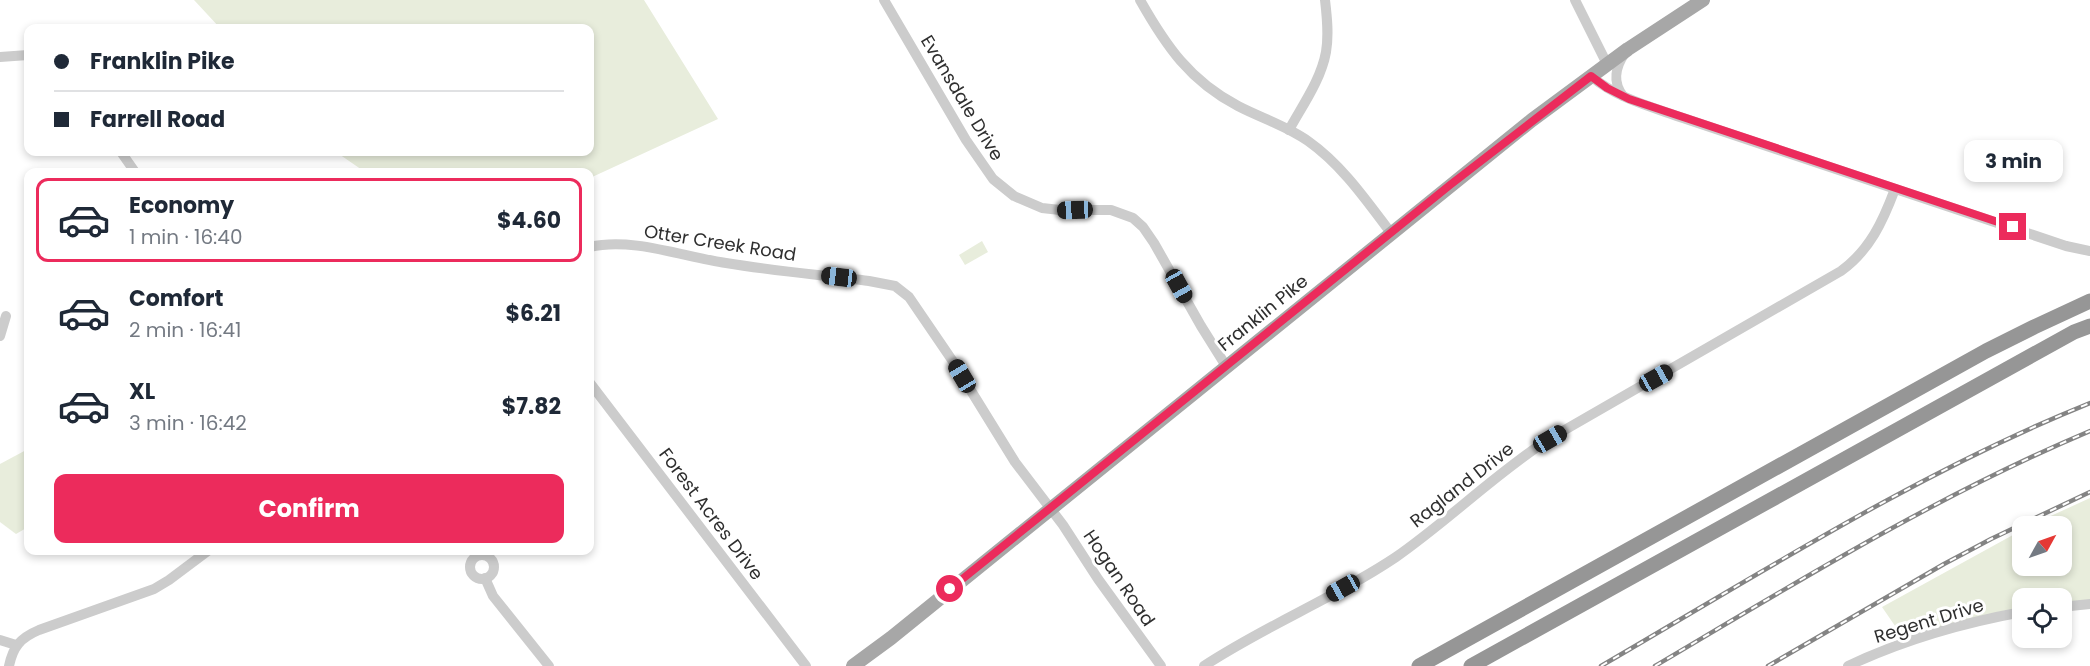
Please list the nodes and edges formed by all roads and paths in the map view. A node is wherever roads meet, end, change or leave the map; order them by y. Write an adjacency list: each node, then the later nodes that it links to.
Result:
1 (885, 0): 21 (street, Evansdale Drive)
2 (1140, 0): 12 (street)
3 (1325, 0): 12 (street)
4 (1575, 0): 9 (street)
5 (1703, 0): 6 (main road, Franklin Pike)
6 (1628, 49): 9 (main road, Franklin Pike); 11 (street)
7 (24, 56): 8 (street)
8 (0, 57)
9 (1607, 64): 10 (main road, Franklin Pike)
10 (1591, 76): 11 (street); 14 (main road, Franklin Pike)
11 (1623, 96): 13 (street)
12 (1289, 130): 14 (street)
13 (1894, 189): 16 (street); 36 (street, Ragland Drive)
14 (1391, 233): 21 (main road, Franklin Pike)
15 (594, 246): 23 (street, Otter Creek Road)
16 (2090, 250)
17 (2090, 301): 37 (highway)
18 (6, 316): 20 (street)
19 (2090, 326): 38 (highway)
20 (0, 336)
21 (1226, 366): 23 (main road, Franklin Pike)
22 (594, 388): 33 (street, Forest Acres Drive)
23 (1051, 508): 34 (main road, Franklin Pike); 35 (street, Hogan Road)
24 (202, 555): 30 (street)
25 (485, 578): 32 (street)
26 (2090, 604): 27 (street)
27 (2072, 606)
28 (2012, 614): 39 (street, Regent Drive)
29 (0, 640): 30 (street)
30 (16, 645): 31 (street)
31 (9, 666)
32 (549, 666)
33 (806, 666)
34 (853, 666)
35 (1161, 666)
36 (1204, 666)
37 (1419, 666)
38 (1471, 666)
39 (1848, 666)

